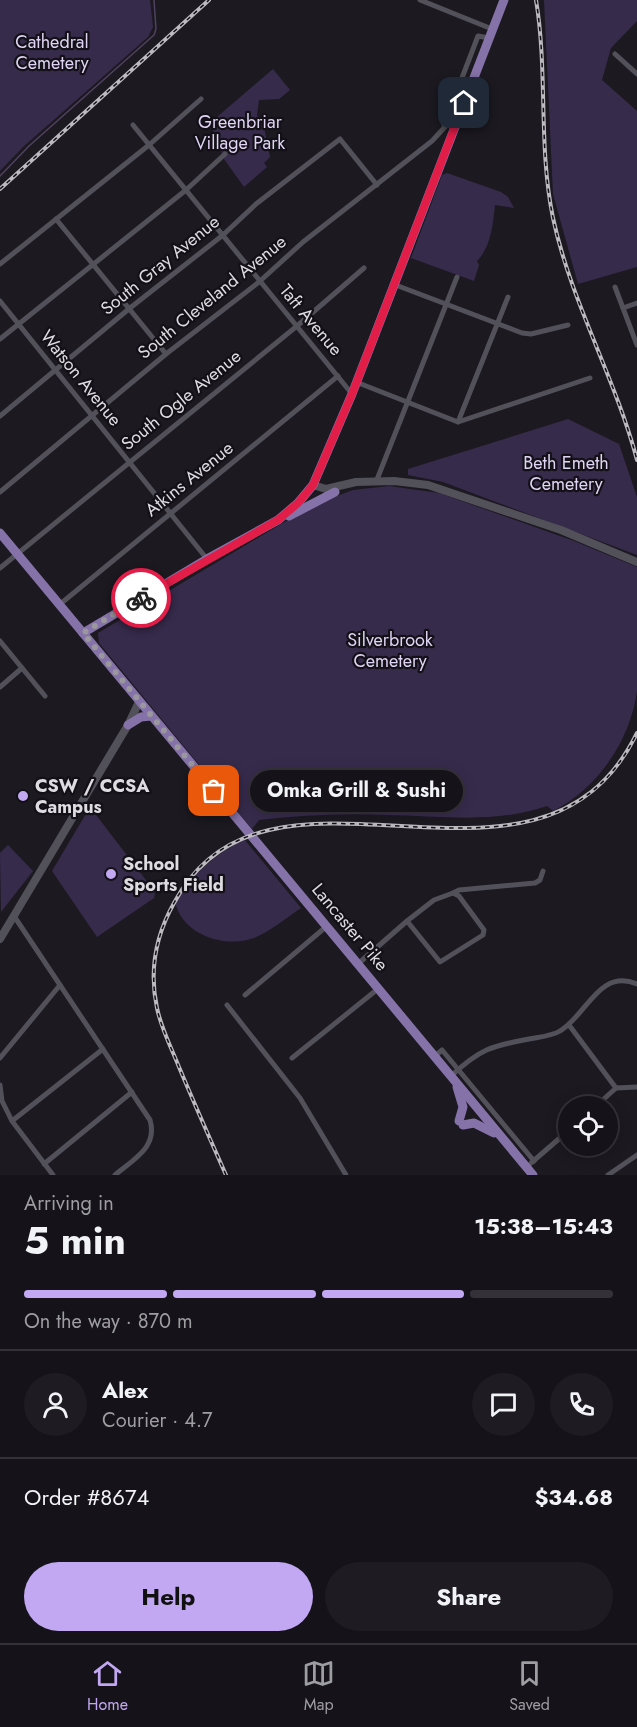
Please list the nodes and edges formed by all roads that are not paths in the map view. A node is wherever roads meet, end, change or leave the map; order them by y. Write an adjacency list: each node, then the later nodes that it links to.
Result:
1 (420, 0): 3 (street)
2 (504, 0): 3 (main road)
3 (491, 34): 7 (main road); 9 (street, South Cleveland Avenue)
4 (615, 54): 5 (street)
5 (636, 72)
6 (201, 99): 10 (street)
7 (464, 103): 9 (street, South Cleveland Avenue); 21 (main road)
8 (133, 125): 10 (street, Taft Avenue)
9 (444, 127): 12 (street, South Cleveland Avenue)
10 (149, 145): 13 (street, Taft Avenue); 14 (street)
11 (225, 154): 13 (street)
12 (377, 185): 15 (street, South Gray Avenue); 20 (street, South Cleveland Avenue)
13 (186, 190): 15 (street, Taft Avenue); 16 (street)
14 (56, 219): 16 (street); 17 (street)
15 (223, 235): 20 (street, Taft Avenue); 27 (street, South Gray Avenue)
16 (92, 263): 27 (street); 29 (street)
17 (0, 264)
18 (364, 268): 32 (street, South Ogle Avenue)
19 (457, 277): 26 (street)
20 (259, 282): 32 (street, Taft Avenue); 35 (street, South Cleveland Avenue)
21 (393, 284): 26 (street); 39 (main road)
22 (615, 287): 28 (street)
23 (508, 297): 30 (street)
24 (0, 300): 29 (street, Watson Avenue)
25 (637, 303): 28 (street)
26 (445, 306): 30 (street); 41 (street)
27 (130, 308): 35 (street); 36 (street, South Gray Avenue)
28 (623, 308): 34 (street)
29 (18, 324): 33 (street); 36 (street, Watson Avenue)
30 (497, 325): 31 (street); 44 (street)
31 (568, 325)
32 (297, 326): 37 (street, Taft Avenue); 45 (street, South Ogle Avenue)
33 (0, 339)
34 (637, 345)
35 (166, 354): 42 (street, South Cleveland Avenue)
36 (54, 370): 42 (street, Watson Avenue); 43 (street, South Gray Avenue)
37 (338, 376): 40 (street, Taft Avenue); 51 (street, Atkins Avenue)
38 (590, 378): 44 (street)
39 (356, 382): 40 (main road); 41 (street)
40 (352, 394): 48 (main road)
41 (408, 402): 44 (street); 46 (street)
42 (92, 415): 45 (street, Watson Avenue); 49 (street, South Cleveland Avenue)
43 (0, 416)
44 (458, 422)
45 (129, 461): 51 (street, Watson Avenue); 54 (street, South Ogle Avenue)
46 (376, 482): 47 (main road); 56 (main road)
47 (365, 483): 48 (main road); 50 (main road)
48 (313, 485): 50 (main road); 52 (main road)
49 (0, 492)
50 (335, 492): 52 (main road)
51 (170, 513): 55 (street, Watson Avenue); 58 (street, Atkins Avenue)
52 (278, 520): 55 (main road)
53 (0, 533): 54 (main road, Lancaster Pike)
54 (17, 554): 57 (street, South Ogle Avenue); 58 (main road, Lancaster Pike)
55 (207, 559): 59 (main road)
56 (637, 562)
57 (0, 568)
58 (59, 604): 59 (main road, Lancaster Pike)
59 (83, 633): 64 (main road, Lancaster Pike)
60 (0, 641): 61 (street)
61 (22, 668): 62 (street); 63 (street)
62 (0, 687)
63 (45, 696)
64 (139, 702): 65 (main road, Lancaster Pike); 66 (main road)
65 (151, 716): 66 (main road); 71 (main road, Lancaster Pike)
66 (129, 725): 69 (main road)
67 (543, 872): 68 (street)
68 (453, 893): 70 (street); 70 (street)
69 (14, 916): 72 (main road); 75 (street)
70 (407, 921): 73 (street)
71 (327, 926): 73 (main road, Lancaster Pike); 77 (street)
72 (0, 939)
73 (358, 963): 76 (main road, Lancaster Pike)
74 (637, 984): 79 (street)
75 (60, 985): 80 (street); 81 (street)
76 (380, 988): 82 (street); 83 (main road, Lancaster Pike)
77 (245, 995)
78 (227, 1005): 97 (street)
79 (569, 1025): 83 (street); 86 (street)
80 (103, 1049): 87 (street); 89 (street)
81 (0, 1058)
82 (292, 1058)
83 (455, 1076): 90 (main road, Lancaster Pike); 90 (main road); 94 (street)
84 (0, 1085): 89 (street)
85 (637, 1087): 86 (street)
86 (616, 1088): 88 (street)
87 (132, 1092): 93 (street); 96 (street)
88 (607, 1096)
89 (12, 1121): 93 (street)
90 (502, 1137): 94 (main road, Lancaster Pike)
91 (558, 1141): 94 (street)
92 (637, 1155): 98 (street)
93 (44, 1164): 95 (street)
94 (531, 1168)
95 (53, 1175)
96 (115, 1175)
97 (346, 1175)
98 (608, 1175)

